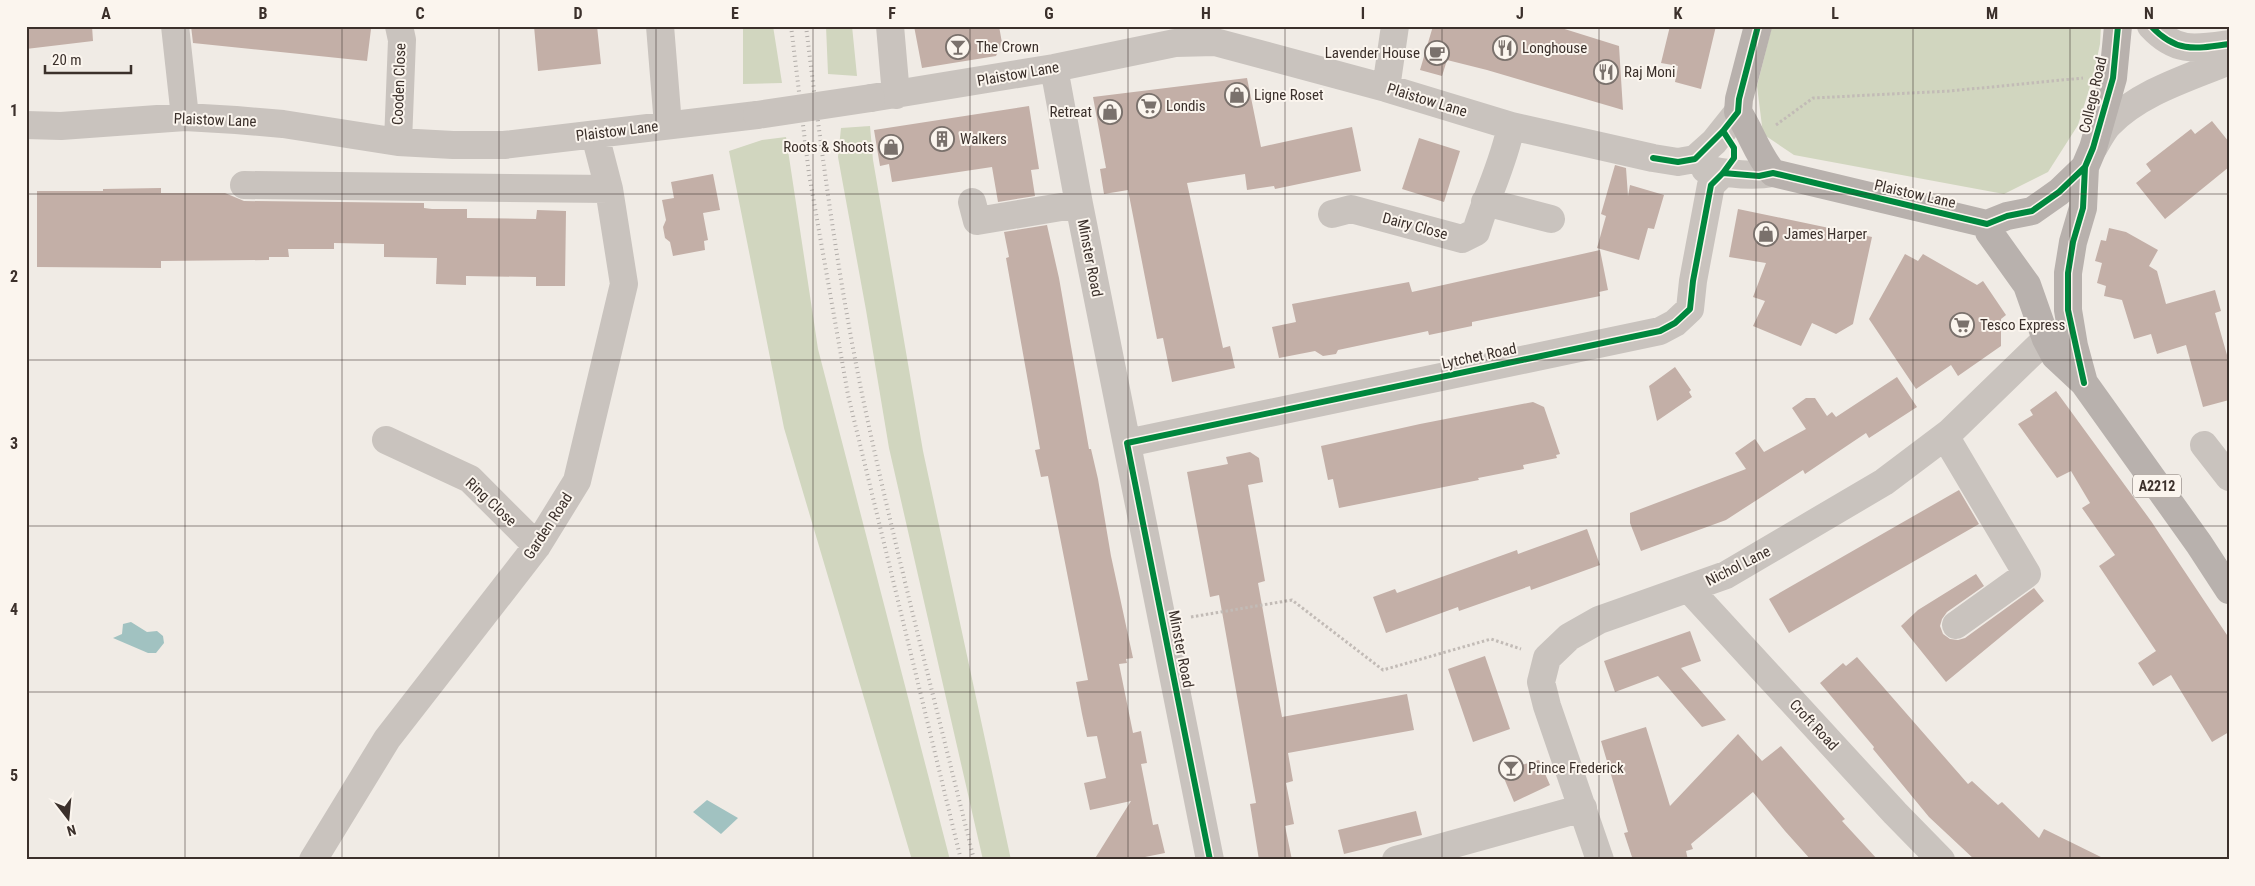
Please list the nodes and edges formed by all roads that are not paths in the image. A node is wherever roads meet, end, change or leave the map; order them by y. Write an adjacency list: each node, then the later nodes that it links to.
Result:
1 (174, 26): 15 (street)
2 (400, 26): 20 (street, Cooden Close)
3 (660, 26): 17 (street)
4 (890, 26): 13 (street)
5 (1395, 26): 12 (street)
6 (1758, 26): 14 (main road)
7 (2118, 26): 21 (main road, College Road / A2212)
8 (2151, 26): 9 (street)
9 (2229, 44)
10 (2229, 61): 21 (street)
11 (1054, 68): 12 (street, Plaistow Lane); 13 (street, Plaistow Lane); 29 (street, Minster Road)
12 (1386, 88): 18 (street, Plaistow Lane)
13 (883, 96): 17 (street, Plaistow Lane, bridge)
14 (1738, 112): 22 (street); 24 (main road)
15 (184, 117): 16 (street, Plaistow Lane); 20 (street, Plaistow Lane)
16 (26, 125)
17 (668, 125): 19 (street, Plaistow Lane)
18 (1511, 126): 22 (street, Plaistow Lane); 28 (street, Dairy Close)
19 (595, 135): 20 (street, Plaistow Lane); 26 (street, Garden Road)
20 (398, 142)
21 (2089, 158): 32 (main road); 34 (main road, A2212)
22 (1695, 159): 23 (street, Plaistow Lane)
23 (1723, 173): 24 (street, Plaistow Lane); 37 (street, Lytchet Road)
24 (1774, 173): 32 (main road, Plaistow Lane)
25 (244, 185): 26 (street)
26 (609, 189): 40 (street, Garden Road)
27 (972, 202): 29 (street)
28 (1485, 202): 30 (street, Dairy Close); 31 (street)
29 (1079, 204): 37 (street, Minster Road)
30 (1332, 214)
31 (1551, 219)
32 (1987, 224): 33 (main road)
33 (2046, 339): 34 (main road); 35 (street, Nichol Lane)
34 (2084, 383): 42 (main road, A2212)
35 (1945, 436): 41 (street, Nichol Lane); 43 (street)
36 (386, 440): 40 (street, Ring Close)
37 (1127, 443): 46 (street, Minster Road)
38 (2204, 446): 39 (street)
39 (2229, 476)
40 (537, 546): 45 (street, Garden Road)
41 (1690, 589): 44 (street, Nichol Lane); 49 (street, Croft Road)
42 (2229, 590)
43 (1956, 625)
44 (1586, 814): 47 (street); 48 (street)
45 (313, 860)
46 (1210, 860)
47 (1396, 860)
48 (1600, 860)
49 (1941, 860)

